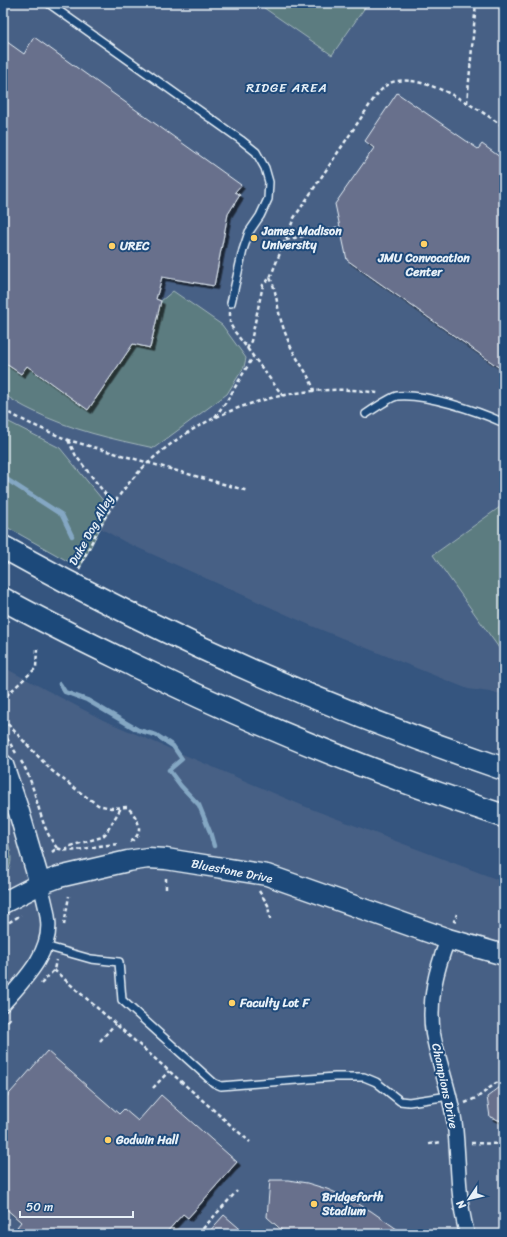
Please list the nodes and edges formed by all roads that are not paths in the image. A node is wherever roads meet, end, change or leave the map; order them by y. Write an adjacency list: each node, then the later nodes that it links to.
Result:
1 (48, 3): 2 (lane)
2 (232, 303)
3 (366, 414): 4 (lane)
4 (504, 423)
5 (3, 547): 8 (highway)
6 (3, 599): 9 (highway)
7 (3, 764): 10 (street)
8 (504, 769)
9 (504, 816)
10 (40, 884): 11 (street, Bluestone Drive); 12 (street, Bluestone Drive); 13 (street)
11 (3, 903)
12 (448, 940): 14 (street, Bluestone Drive); 16 (street, Champions Drive)
13 (45, 946): 15 (street); 16 (lane)
14 (504, 955)
15 (3, 1004)
16 (449, 1096): 17 (street, Champions Drive)
17 (467, 1234)

